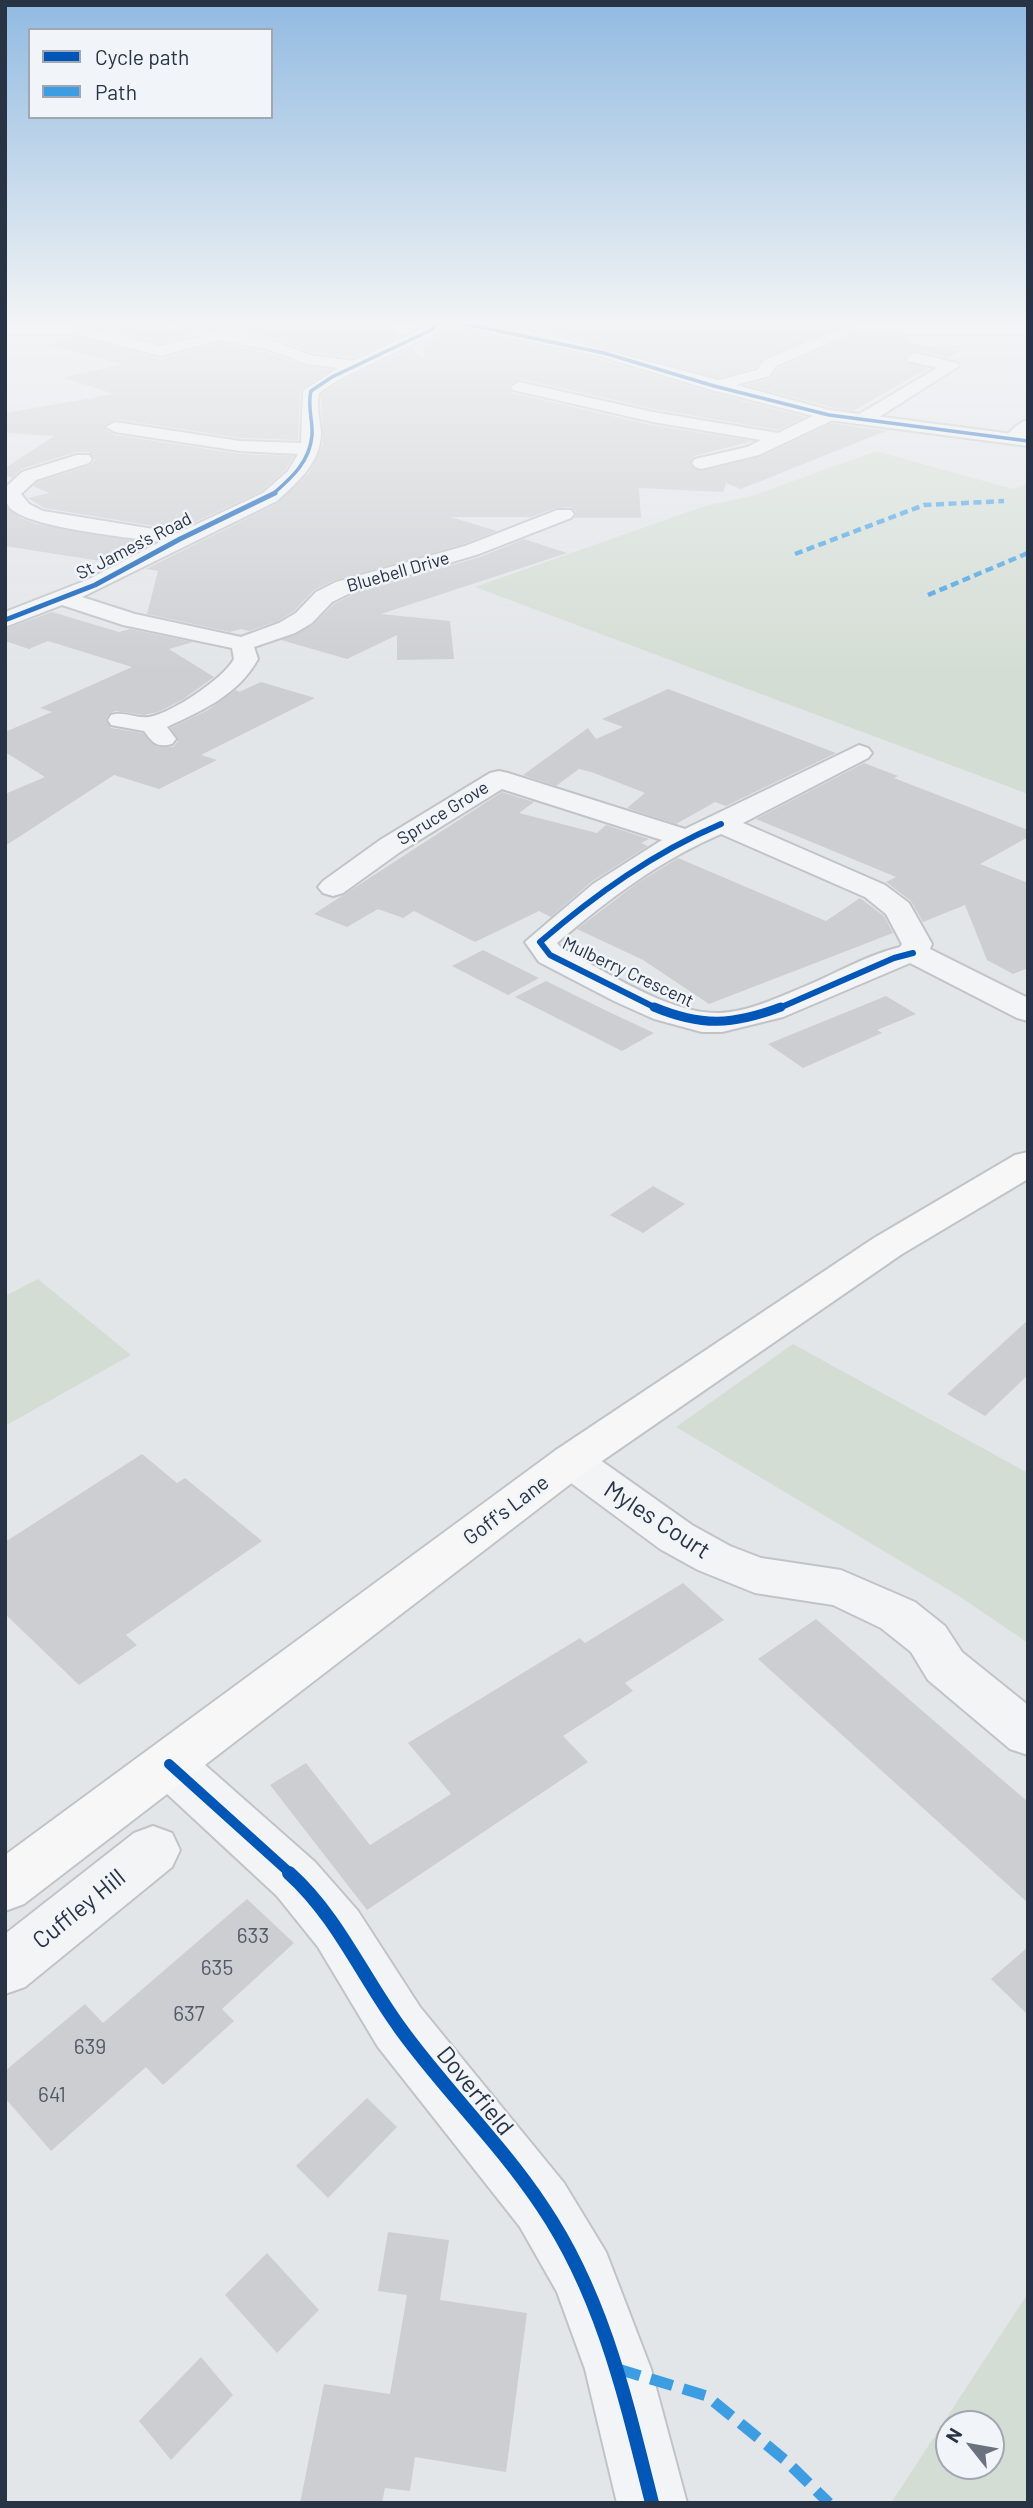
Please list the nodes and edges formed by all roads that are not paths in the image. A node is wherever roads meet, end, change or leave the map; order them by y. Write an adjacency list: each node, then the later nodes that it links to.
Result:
1 (188, 438): 4 (street)
2 (312, 438): 4 (street, St James's Road)
3 (778, 438): 6 (street)
4 (309, 449): 9 (street, St James's Road)
5 (83, 460): 7 (street)
6 (701, 463)
7 (8, 493): 9 (street)
8 (565, 514): 12 (street, Bluebell Drive)
9 (180, 539): 10 (street, St James's Road)
10 (65, 599): 11 (street, St James's Road); 12 (street)
11 (5, 620)
12 (242, 644): 13 (street)
13 (120, 720)
14 (859, 753): 15 (street, Mulberry Crescent)
15 (721, 824): 16 (street, Mulberry Crescent); 18 (street)
16 (683, 838): 17 (street, Spruce Grove); 18 (street, Mulberry Crescent)
17 (333, 887)
18 (913, 953): 19 (street)
19 (1028, 1011)
20 (1028, 1163): 21 (main road, Goff's Lane)
21 (571, 1461): 22 (street, Myles Court); 23 (main road, Goff's Lane)
22 (1028, 1734)
23 (169, 1764): 25 (main road, Goff's Lane); 27 (street, Doverfield)
24 (153, 1850): 26 (street, Cuffley Hill)
25 (5, 1886)
26 (5, 1968)
27 (652, 2503)

